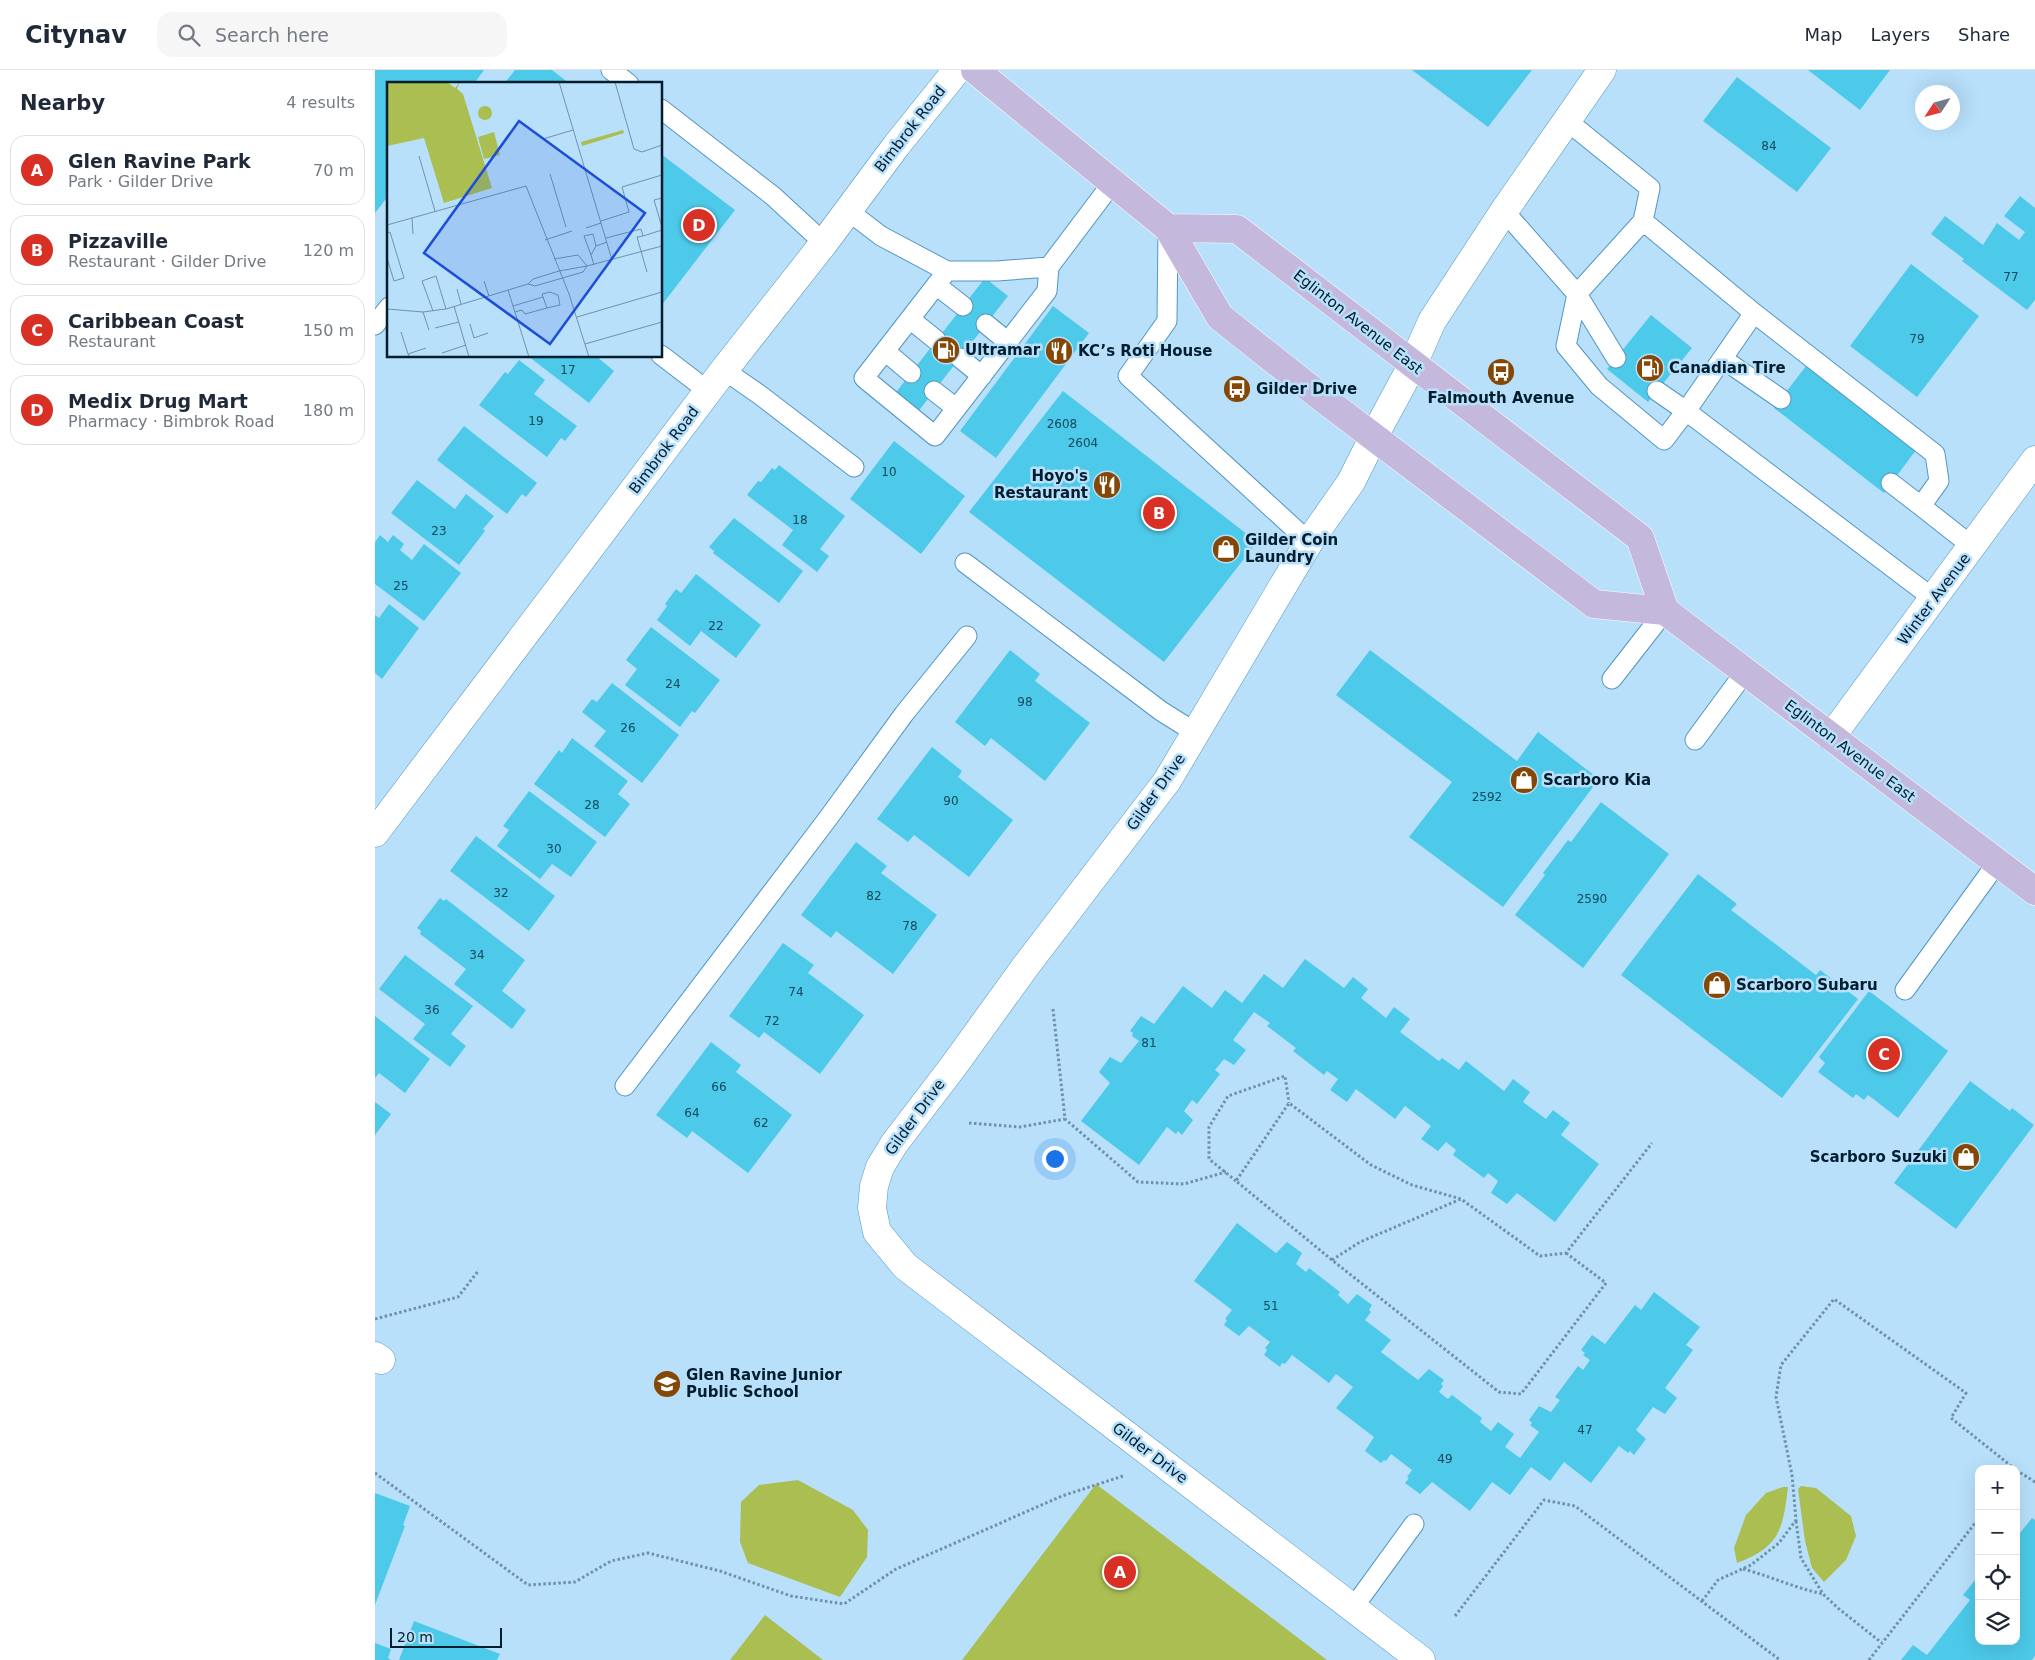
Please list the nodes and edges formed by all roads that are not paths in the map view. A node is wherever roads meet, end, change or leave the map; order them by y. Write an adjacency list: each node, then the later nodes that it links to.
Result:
1 (611, 70): 5 (lane)
2 (957, 70): 9 (street, Bimbrok Road)
3 (975, 70): 8 (main road)
4 (1602, 70): 7 (street)
5 (626, 82)
6 (663, 111): 13 (lane)
7 (1566, 120): 10 (street); 11 (lane)
8 (1113, 182): 12 (main road); 14 (lane)
9 (847, 210): 13 (street, Bimbrok Road); 15 (lane)
10 (1504, 210): 16 (lane); 30 (street)
11 (1643, 221): 16 (lane); 19 (lane)
12 (1167, 228): 30 (main road, Eglinton Avenue East); 40 (main road); 45 (lane)
13 (824, 243): 31 (street, Bimbrok Road)
14 (1049, 267): 15 (lane); 24 (lane)
15 (941, 278): 17 (lane); 20 (lane)
16 (1577, 294): 28 (lane); 39 (lane)
17 (963, 306)
18 (387, 310): 22 (lane)
19 (1754, 313): 29 (lane); 44 (lane)
20 (910, 319): 23 (lane); 25 (lane)
21 (986, 324): 24 (lane)
22 (375, 325)
23 (937, 340)
24 (1008, 342): 33 (lane)
25 (885, 351): 32 (lane); 38 (lane)
26 (663, 357): 34 (lane)
27 (959, 358): 33 (lane)
28 (1616, 358)
29 (1723, 358): 37 (lane); 39 (lane)
30 (1413, 364): 40 (street); 49 (main road, Eglinton Avenue East)
31 (724, 370): 34 (street, Bimbrok Road); 42 (lane)
32 (911, 373)
33 (981, 376): 38 (lane)
34 (708, 391): 56 (street, Bimbrok Road)
35 (934, 391): 38 (lane)
36 (1657, 391): 39 (lane)
37 (1781, 399)
38 (956, 408)
39 (1686, 411): 48 (lane)
40 (1373, 438): 45 (street, Gilder Drive); 49 (main road)
41 (2035, 460): 46 (street, Winter Avenue)
42 (854, 467)
43 (1891, 483): 44 (lane)
44 (1921, 506): 46 (lane)
45 (1309, 542): 53 (street, Gilder Drive)
46 (1973, 547): 48 (street, Winter Avenue)
47 (965, 563): 53 (lane)
48 (1934, 599): 54 (street, Winter Avenue)
49 (1665, 611): 51 (main road, Eglinton Avenue East); 52 (lane)
50 (967, 636): 60 (lane)
51 (1745, 672): 54 (main road, Eglinton Avenue East); 55 (lane)
52 (1612, 679)
53 (1196, 733): 62 (street, Gilder Drive)
54 (1831, 737): 57 (main road, Eglinton Avenue East)
55 (1695, 740)
56 (375, 834)
57 (1997, 863): 58 (main road, Eglinton Avenue East); 59 (lane)
58 (2035, 891)
59 (1905, 990)
60 (625, 1086)
61 (1414, 1524): 62 (lane)
62 (1353, 1608): 63 (street, Gilder Drive)
63 (1421, 1660)

